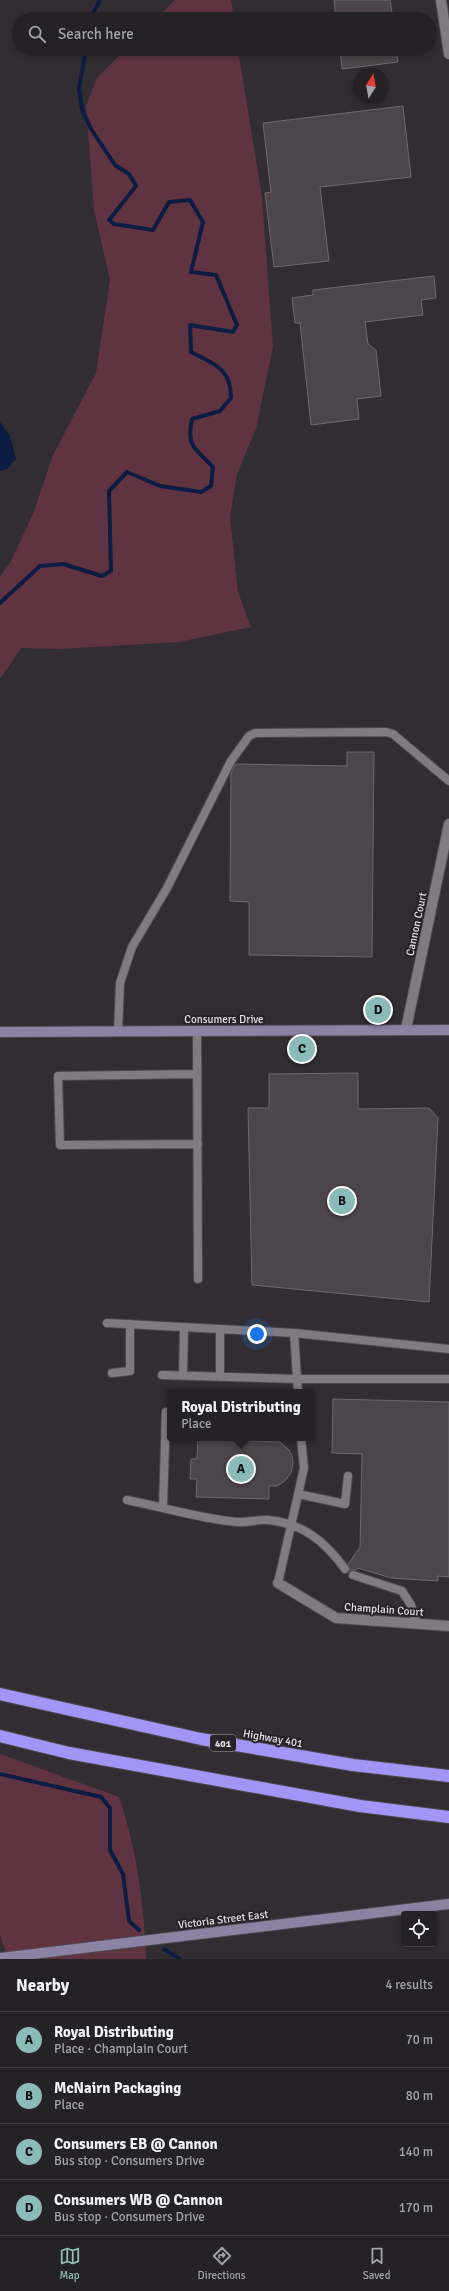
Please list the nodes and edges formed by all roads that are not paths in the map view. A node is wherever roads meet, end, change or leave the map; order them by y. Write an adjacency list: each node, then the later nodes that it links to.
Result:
1 (441, 0): 2 (street)
2 (449, 54)
3 (449, 781): 9 (lane)
4 (449, 824): 5 (street, Cannon Court)
5 (406, 1029): 6 (main road, Consumers Drive); 7 (main road, Consumers Drive)
6 (449, 1030)
7 (197, 1031): 9 (main road, Consumers Drive); 10 (lane)
8 (0, 1032): 9 (main road, Consumers Drive)
9 (118, 1032)
10 (197, 1074): 11 (lane); 11 (lane)
11 (198, 1144): 12 (lane)
12 (198, 1280)
13 (107, 1323): 14 (lane)
14 (130, 1324): 15 (lane); 19 (lane)
15 (184, 1327): 16 (lane); 21 (lane)
16 (220, 1329): 17 (lane); 22 (lane)
17 (294, 1333): 18 (lane); 23 (lane)
18 (449, 1349)
19 (112, 1373)
20 (162, 1375): 21 (lane)
21 (183, 1375): 22 (lane)
22 (220, 1377): 23 (lane)
23 (297, 1379): 24 (lane); 25 (lane)
24 (449, 1379)
25 (298, 1389)
26 (167, 1412): 31 (lane)
27 (301, 1441): 29 (lane)
28 (348, 1476): 29 (lane)
29 (298, 1494): 32 (lane)
30 (127, 1500): 31 (lane)
31 (163, 1507): 32 (lane)
32 (291, 1524): 33 (lane); 35 (lane)
33 (344, 1569)
34 (353, 1575): 36 (lane)
35 (278, 1583): 36 (street, Champlain Court)
36 (417, 1624): 37 (street, Champlain Court)
37 (449, 1626)
38 (0, 1694): 40 (highway, Highway 401 / 401)
39 (0, 1736): 41 (highway)
40 (449, 1776)
41 (449, 1817)
42 (449, 1904): 43 (main road, Victoria Street East)
43 (0, 1958)

